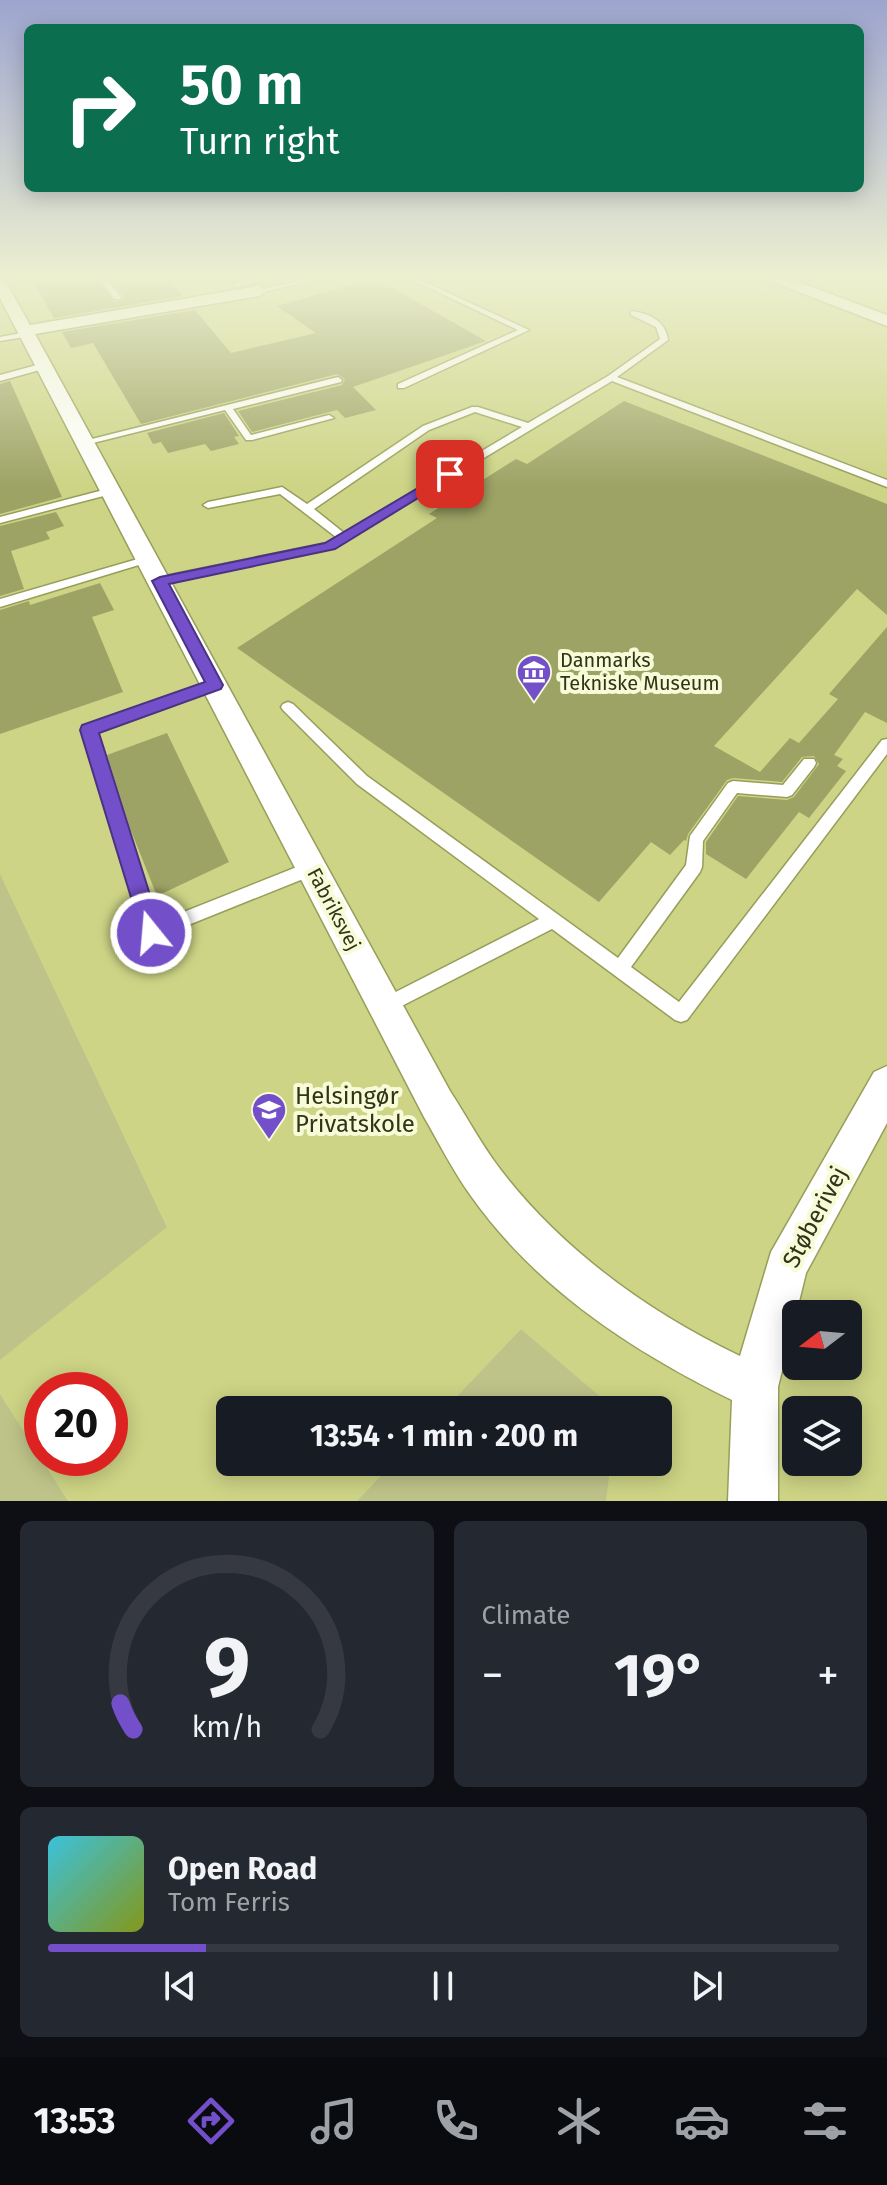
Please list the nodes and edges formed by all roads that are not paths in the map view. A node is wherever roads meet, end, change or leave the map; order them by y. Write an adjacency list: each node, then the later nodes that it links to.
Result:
1 (29, 348): 4 (street, Fabriksvej)
2 (485, 348): 8 (lane)
3 (653, 348): 6 (lane)
4 (44, 366): 5 (lane); 12 (street, Fabriksvej)
5 (0, 378)
6 (611, 378): 11 (lane); 13 (lane)
7 (338, 380): 9 (lane)
8 (401, 386)
9 (227, 407): 10 (lane); 12 (lane)
10 (329, 418)
11 (530, 427): 16 (lane); 18 (lane)
12 (85, 442): 14 (street, Fabriksvej)
13 (887, 484)
14 (111, 491): 17 (lane); 19 (street, Fabriksvej)
15 (208, 505): 16 (lane)
16 (307, 509): 18 (lane)
17 (0, 520)
18 (344, 538): 19 (lane)
19 (154, 570): 20 (lane); 21 (street, Fabriksvej)
20 (0, 603)
21 (215, 685): 25 (street, Fabriksvej); 25 (lane)
22 (288, 707): 26 (lane)
23 (887, 744): 27 (lane)
24 (809, 763): 27 (lane)
25 (312, 868): 28 (street, Fabriksvej)
26 (554, 920): 27 (lane); 28 (lane)
27 (620, 969)
28 (386, 1006): 30 (street, Fabriksvej)
29 (887, 1085): 30 (street, Støberivej)
30 (755, 1387): 31 (street, Støberivej)
31 (753, 1501)

